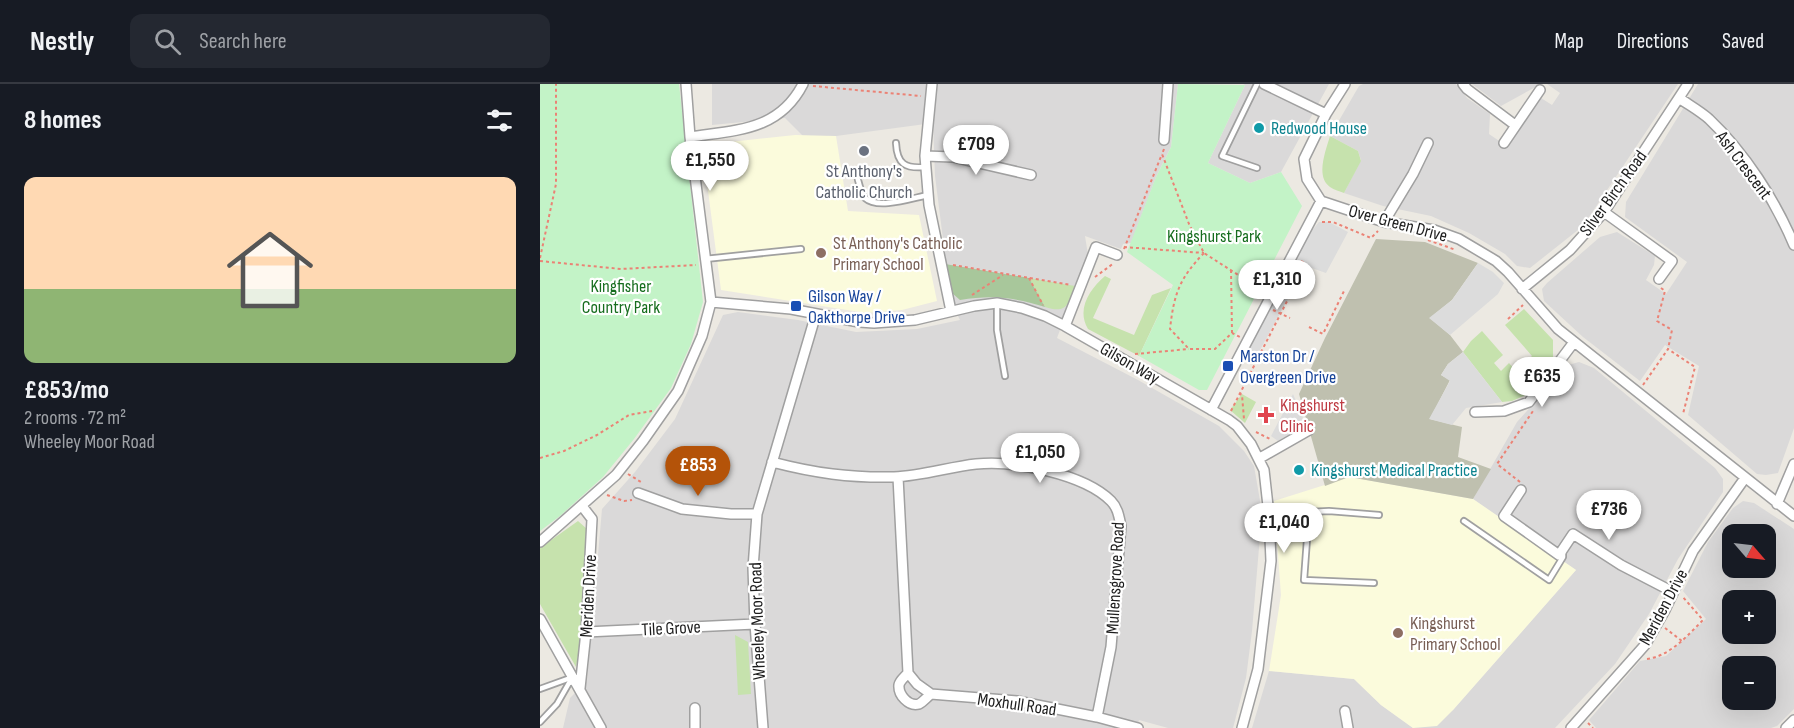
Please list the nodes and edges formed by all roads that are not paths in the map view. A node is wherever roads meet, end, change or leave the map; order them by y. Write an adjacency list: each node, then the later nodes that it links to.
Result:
1 (686, 84): 14 (street)
2 (803, 84): 14 (street)
3 (932, 84): 19 (street)
4 (1168, 84): 15 (street)
5 (1257, 84): 21 (lane)
6 (1264, 84): 12 (street)
7 (1344, 84): 12 (street)
8 (1463, 84): 13 (street)
9 (1688, 84): 11 (street, Silver Birch Road)
10 (1540, 90): 13 (street)
11 (1679, 98): 26 (street, Silver Birch Road); 28 (street, Ash Crescent)
12 (1326, 114): 25 (street)
13 (1515, 125): 16 (street)
14 (690, 137): 31 (street)
15 (1164, 140)
16 (1504, 142)
17 (896, 143): 20 (lane)
18 (1428, 143): 27 (street)
19 (925, 156): 20 (street); 22 (street)
20 (926, 167): 24 (street)
21 (1257, 168)
22 (1031, 175)
23 (858, 180): 24 (lane)
24 (928, 195): 36 (street)
25 (1321, 201): 27 (street, Over Green Drive); 41 (street)
26 (1604, 212): 32 (street); 33 (street, Silver Birch Road)
27 (1384, 222): 33 (street, Over Green Drive)
28 (1794, 245)
29 (801, 249): 31 (lane)
30 (1119, 256): 38 (street)
31 (706, 262): 34 (street)
32 (1659, 279)
33 (1520, 293): 39 (street, Over Green Drive)
34 (711, 302): 37 (street, Gilson Way); 52 (street)
35 (997, 303): 36 (street, Gilson Way); 38 (street, Gilson Way); 40 (lane)
36 (951, 311): 37 (street, Gilson Way)
37 (816, 314): 45 (street, Wheeley Moor Road)
38 (1065, 326): 41 (street, Gilson Way)
39 (1574, 342): 42 (street); 48 (street, Over Green Drive)
40 (1005, 376)
41 (1211, 410): 44 (street, Gilson Way)
42 (1475, 412)
43 (1309, 430): 44 (street)
44 (1260, 458): 53 (street, Gilson Way)
45 (772, 462): 47 (street, Mullensgrove Road); 55 (street, Wheeley Moor Road)
46 (1794, 464): 51 (street)
47 (898, 477): 66 (street, Moxhull Road); 72 (street, Mullensgrove Road)
48 (1745, 478): 51 (street, Over Green Drive); 62 (street, Meriden Drive)
49 (1521, 490): 60 (street)
50 (638, 493): 55 (street)
51 (1777, 504): 57 (street, Over Green Drive)
52 (582, 506): 59 (street); 65 (street, Meriden Drive)
53 (1269, 509): 54 (lane); 79 (street, Gilson Way)
54 (1309, 512): 56 (lane); 61 (lane)
55 (757, 514): 64 (street, Wheeley Moor Road)
56 (1379, 515)
57 (1794, 516)
58 (1464, 521): 60 (lane)
59 (540, 542)
60 (1561, 552): 62 (street)
61 (1374, 583)
62 (1674, 590): 81 (street, Meriden Drive)
63 (540, 619): 67 (street, Meriden Drive)
64 (755, 624): 65 (street, Tile Grove); 77 (street, Wheeley Moor Road)
65 (586, 632): 67 (street, Meriden Drive)
66 (908, 673): 69 (street); 69 (street, Moxhull Road)
67 (576, 682): 68 (lane); 74 (lane); 75 (street, Meriden Drive)
68 (540, 689)
69 (931, 694): 72 (street, Moxhull Road)
70 (694, 708): 76 (street)
71 (1346, 711): 80 (street)
72 (1097, 717): 78 (street, Moxhull Road)
73 (1794, 720): 82 (street)
74 (540, 722)
75 (601, 728)
76 (695, 728)
77 (763, 728)
78 (1138, 728)
79 (1242, 728)
80 (1348, 728)
81 (1571, 728)
82 (1786, 728)

